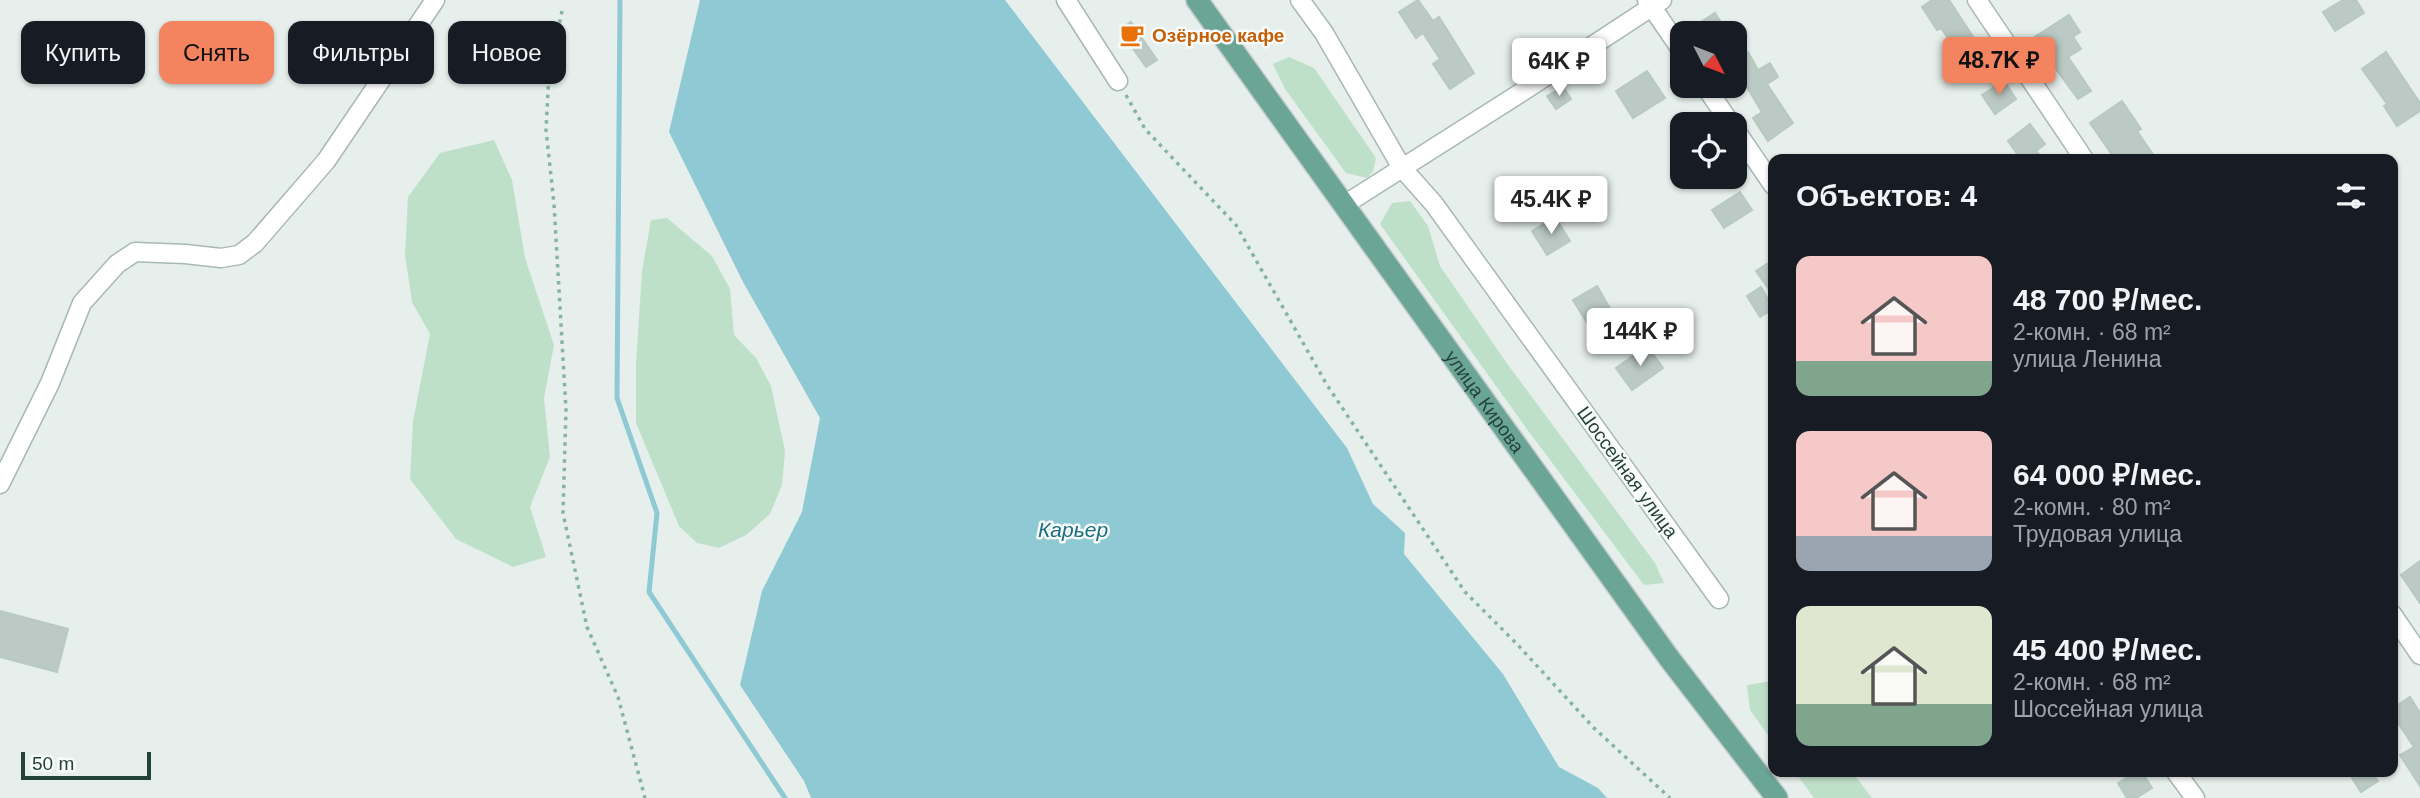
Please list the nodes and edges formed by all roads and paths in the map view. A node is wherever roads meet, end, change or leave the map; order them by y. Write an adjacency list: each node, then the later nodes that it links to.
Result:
1 (435, 0): 15 (street)
2 (1066, 0): 9 (street)
3 (1197, 0): 14 (main road, улица Кирова)
4 (1300, 0): 12 (street, Шоссейная улица)
5 (1977, 0): 11 (street)
6 (1654, 2): 8 (street); 12 (street)
7 (562, 11): 20 (path)
8 (1670, 30)
9 (1118, 81): 21 (path)
10 (1747, 147): 13 (street)
11 (2081, 154)
12 (1402, 168): 14 (street); 16 (street, Шоссейная улица)
13 (1768, 178)
14 (1344, 205): 22 (main road, улица Кирова)
15 (0, 484)
16 (1719, 599)
17 (2398, 623): 18 (street)
18 (2420, 655)
19 (2179, 777): 23 (street)
20 (645, 798)
21 (1670, 798)
22 (1777, 798)
23 (2194, 798)

